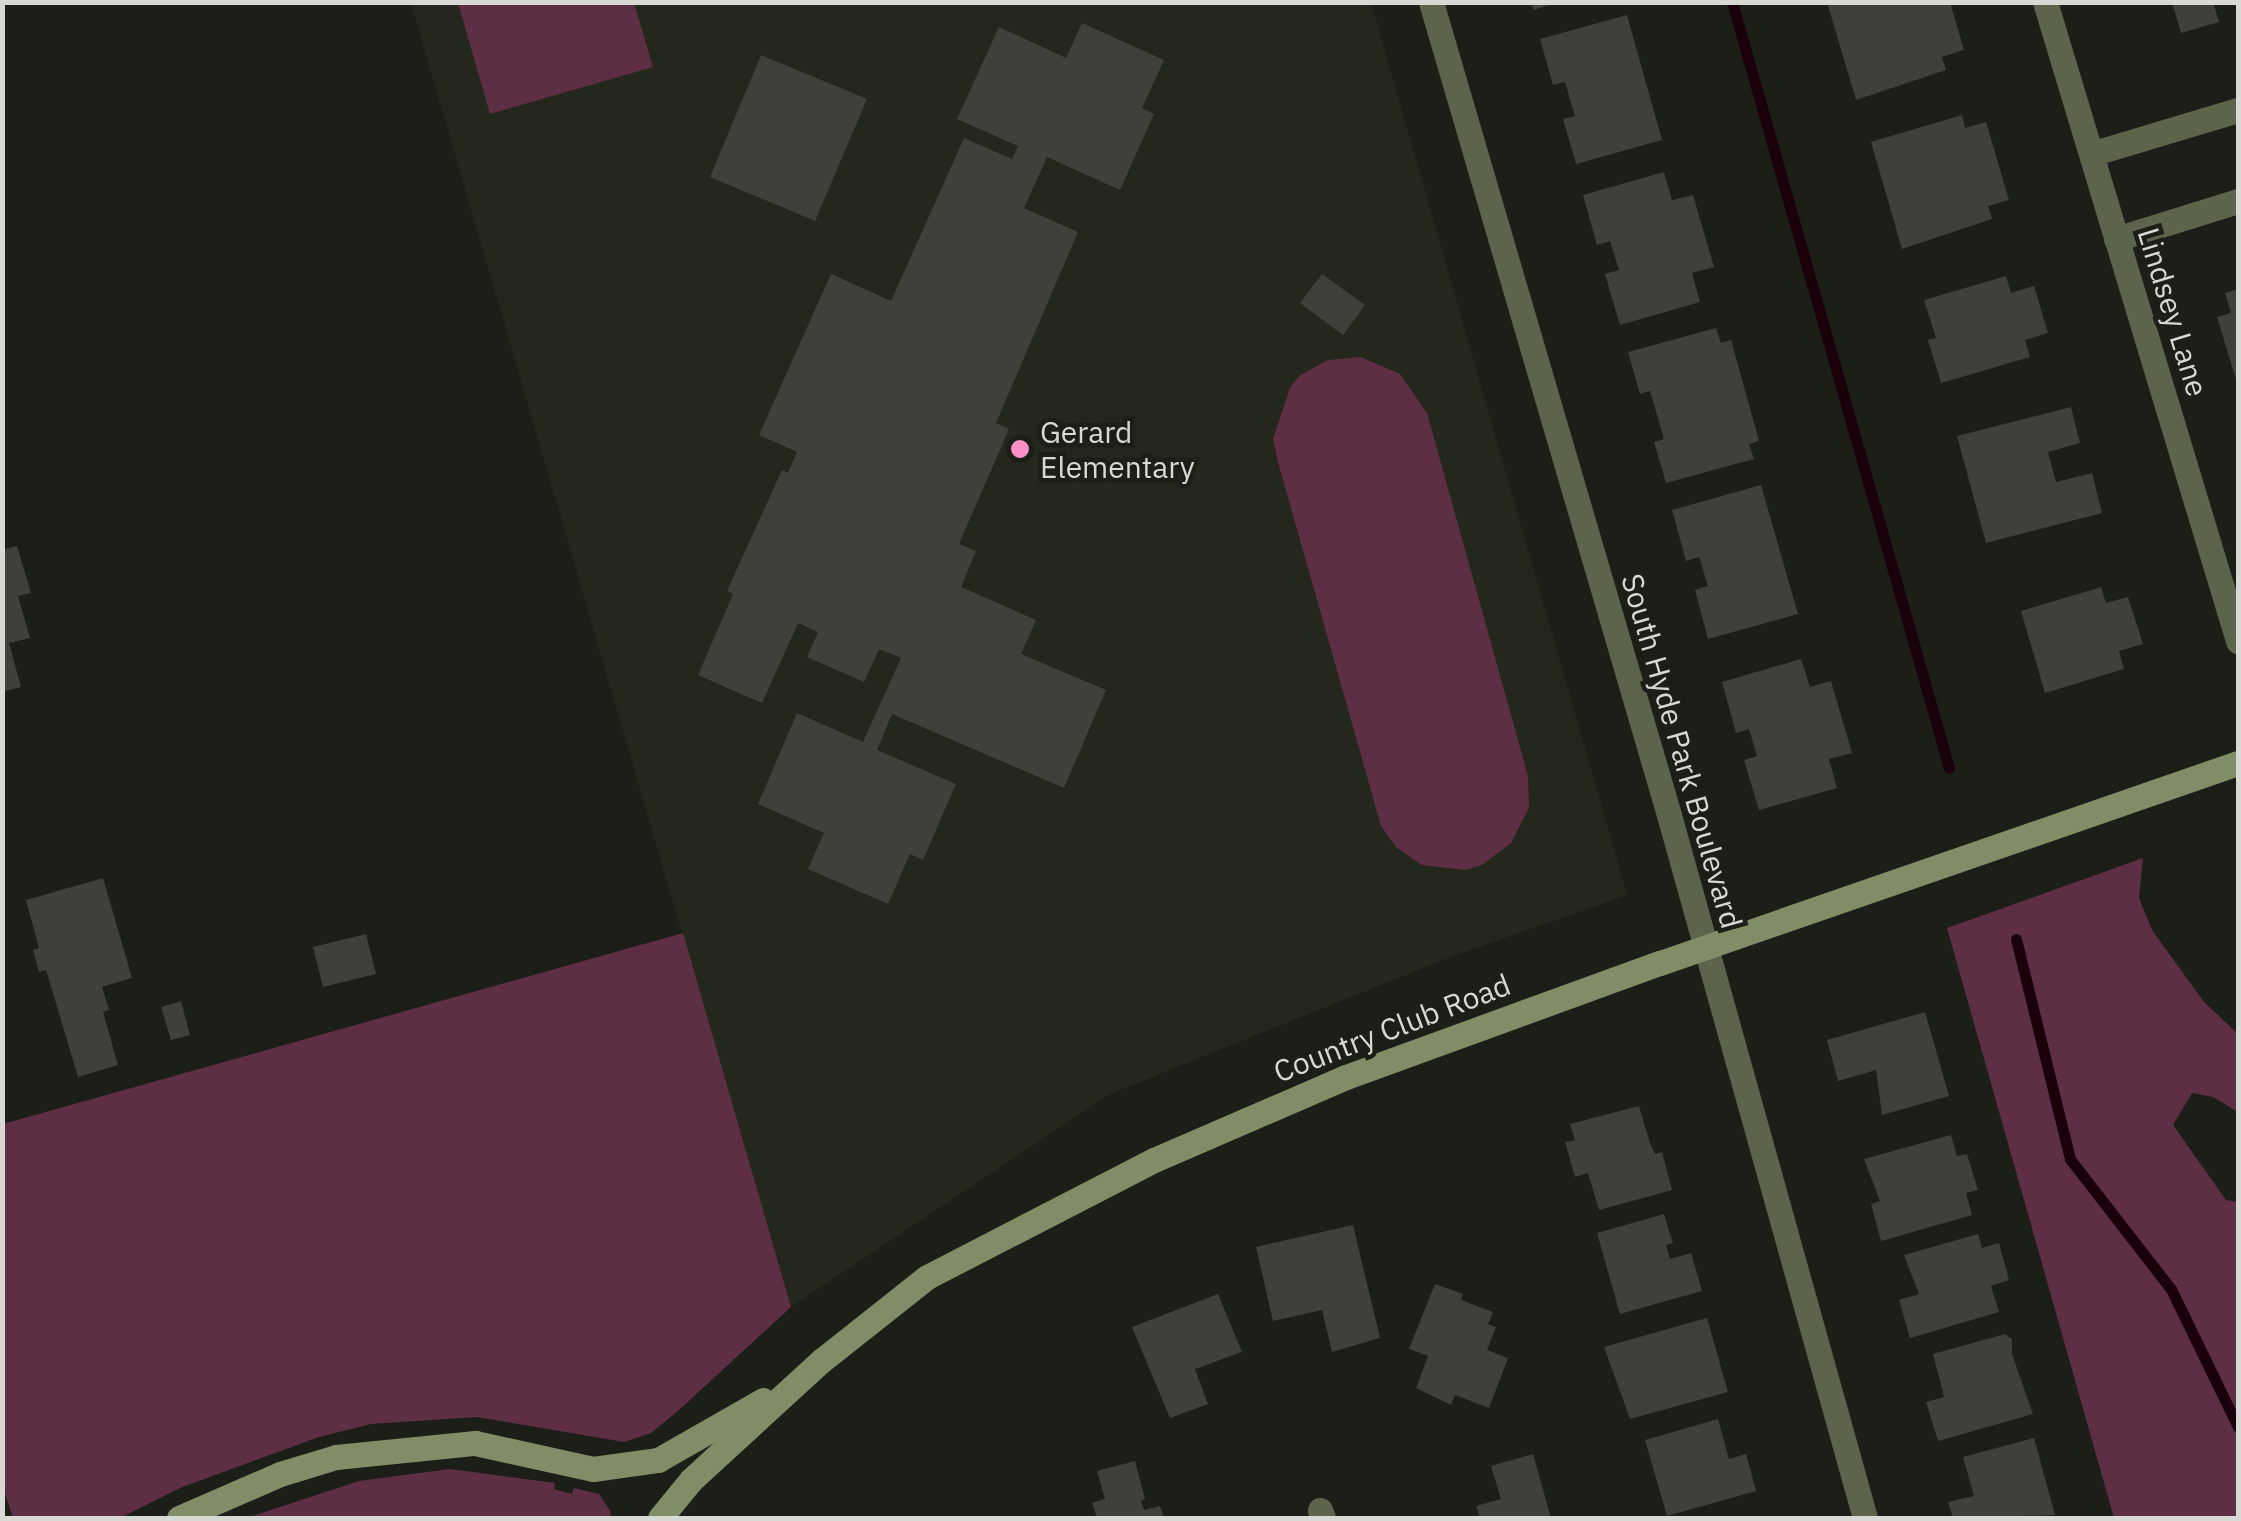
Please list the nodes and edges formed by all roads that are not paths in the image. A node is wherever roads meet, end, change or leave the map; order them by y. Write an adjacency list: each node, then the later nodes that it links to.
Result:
1 (1431, 2): 9 (street, South Hyde Park Boulevard)
2 (2045, 2): 4 (street, Lindsey Lane)
3 (2238, 110): 4 (street)
4 (2091, 154): 6 (street, Lindsey Lane)
5 (2238, 201): 6 (street)
6 (2116, 238): 7 (street, Lindsey Lane)
7 (2238, 641)
8 (2238, 763): 9 (main road, Country Club Road)
9 (1704, 949): 10 (main road, Country Club Road); 13 (street, South Hyde Park Boulevard)
10 (802, 1378): 11 (main road); 12 (main road, Country Club Road)
11 (179, 1518)
12 (660, 1518)
13 (1865, 1518)

